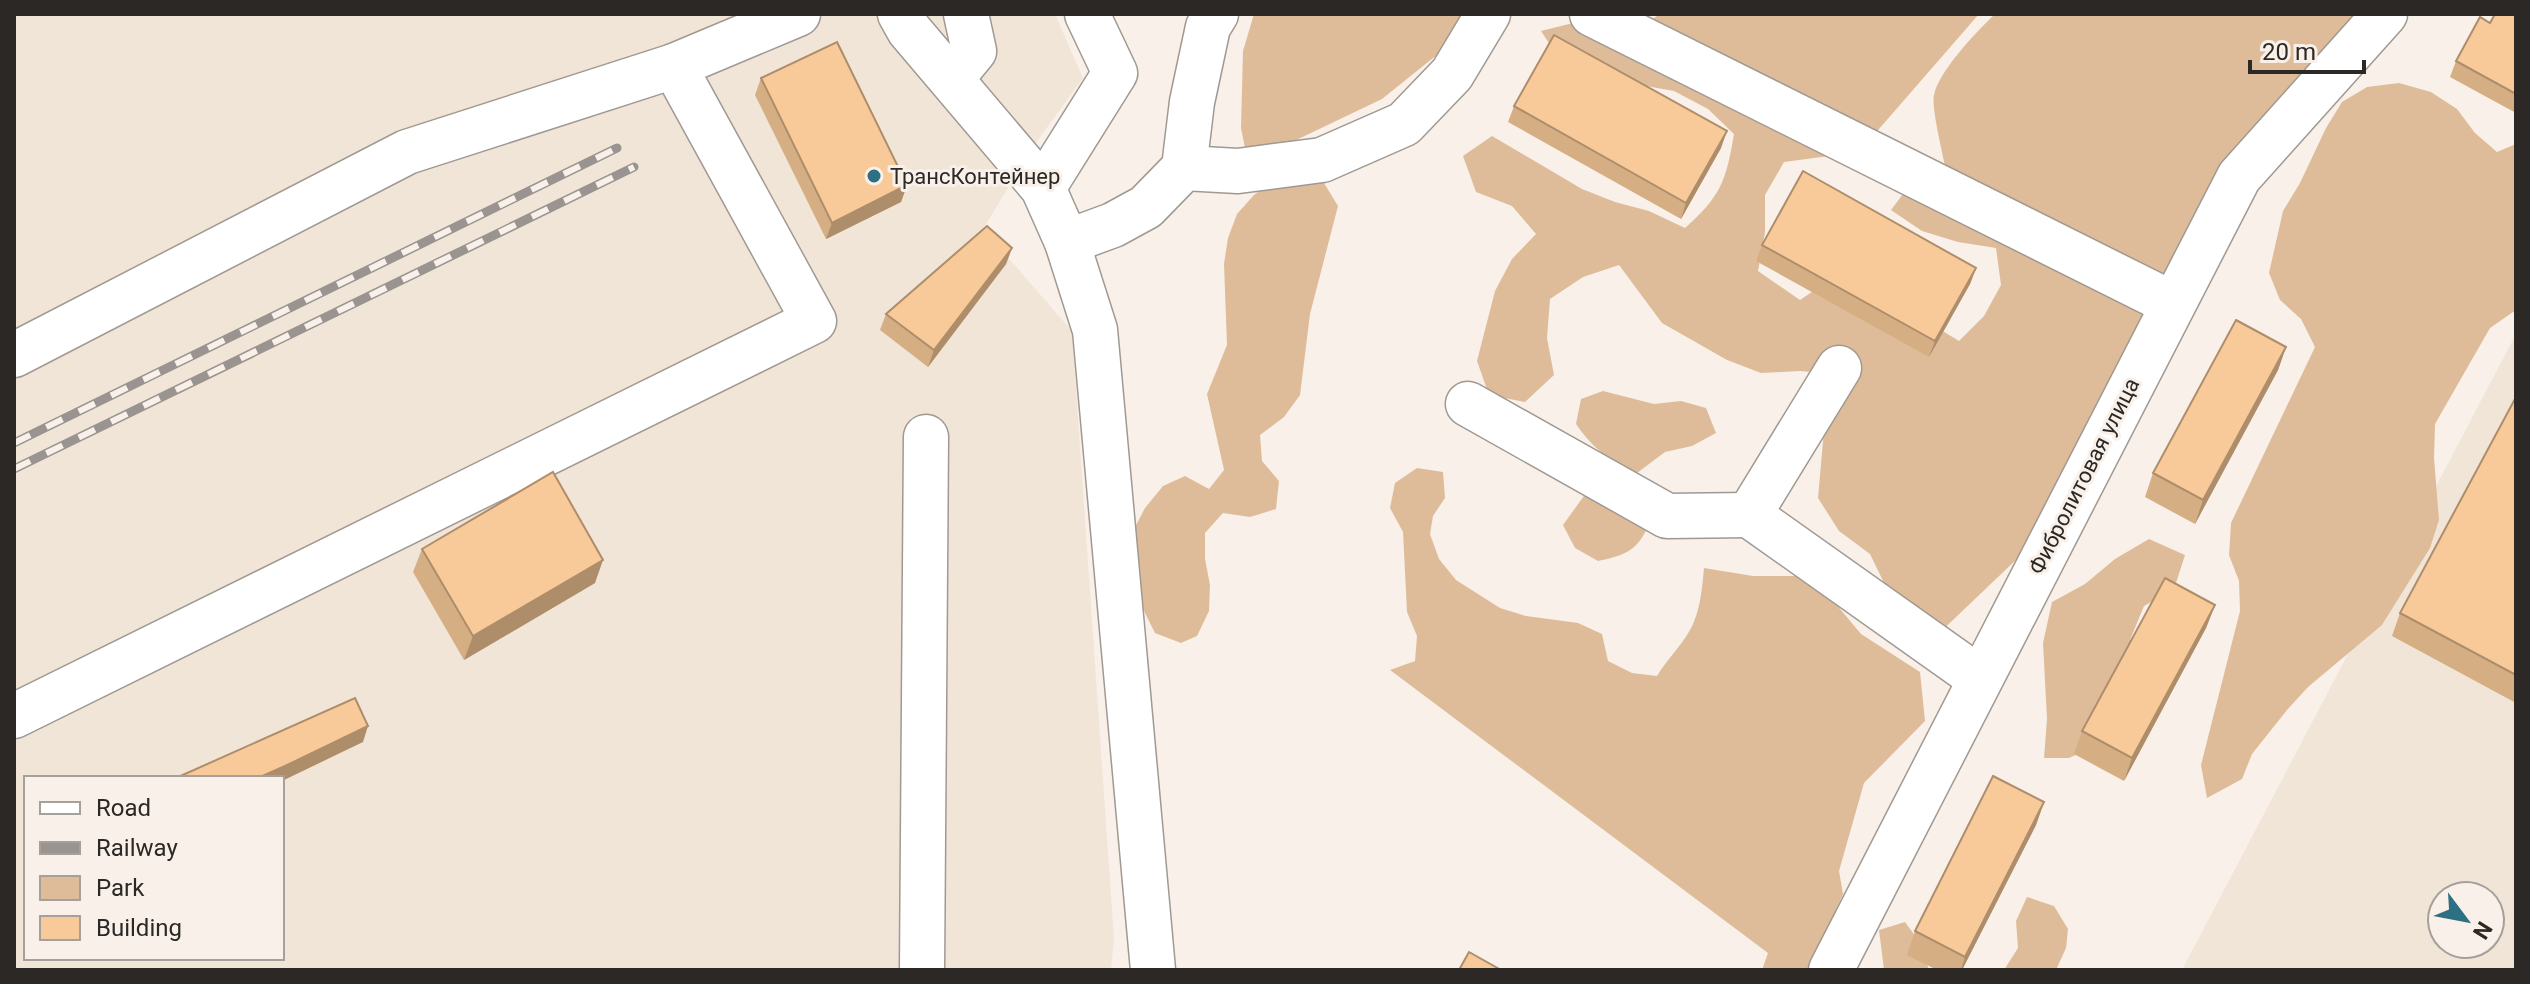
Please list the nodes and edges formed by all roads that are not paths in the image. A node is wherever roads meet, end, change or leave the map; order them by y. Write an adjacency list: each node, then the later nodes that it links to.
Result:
1 (798, 14): 9 (street)
2 (900, 14): 10 (street)
3 (966, 14): 10 (street)
4 (1087, 14): 12 (street)
5 (1216, 14): 11 (street)
6 (1488, 14): 11 (street)
7 (1592, 14): 14 (street)
8 (2385, 14): 14 (street, Фибролитовая улица)
9 (674, 66): 15 (street); 21 (street)
10 (951, 79): 12 (street)
11 (1184, 168): 13 (street)
12 (1043, 188): 13 (street)
13 (1067, 242): 23 (street)
14 (2173, 304): 20 (street, Фибролитовая улица)
15 (14, 355)
16 (1839, 368): 19 (street)
17 (1468, 404): 19 (street)
18 (926, 437): 22 (street)
19 (1749, 515): 20 (street)
20 (1979, 678): 24 (street, Фибролитовая улица)
21 (14, 716)
22 (922, 970)
23 (1153, 970)
24 (1831, 970)

